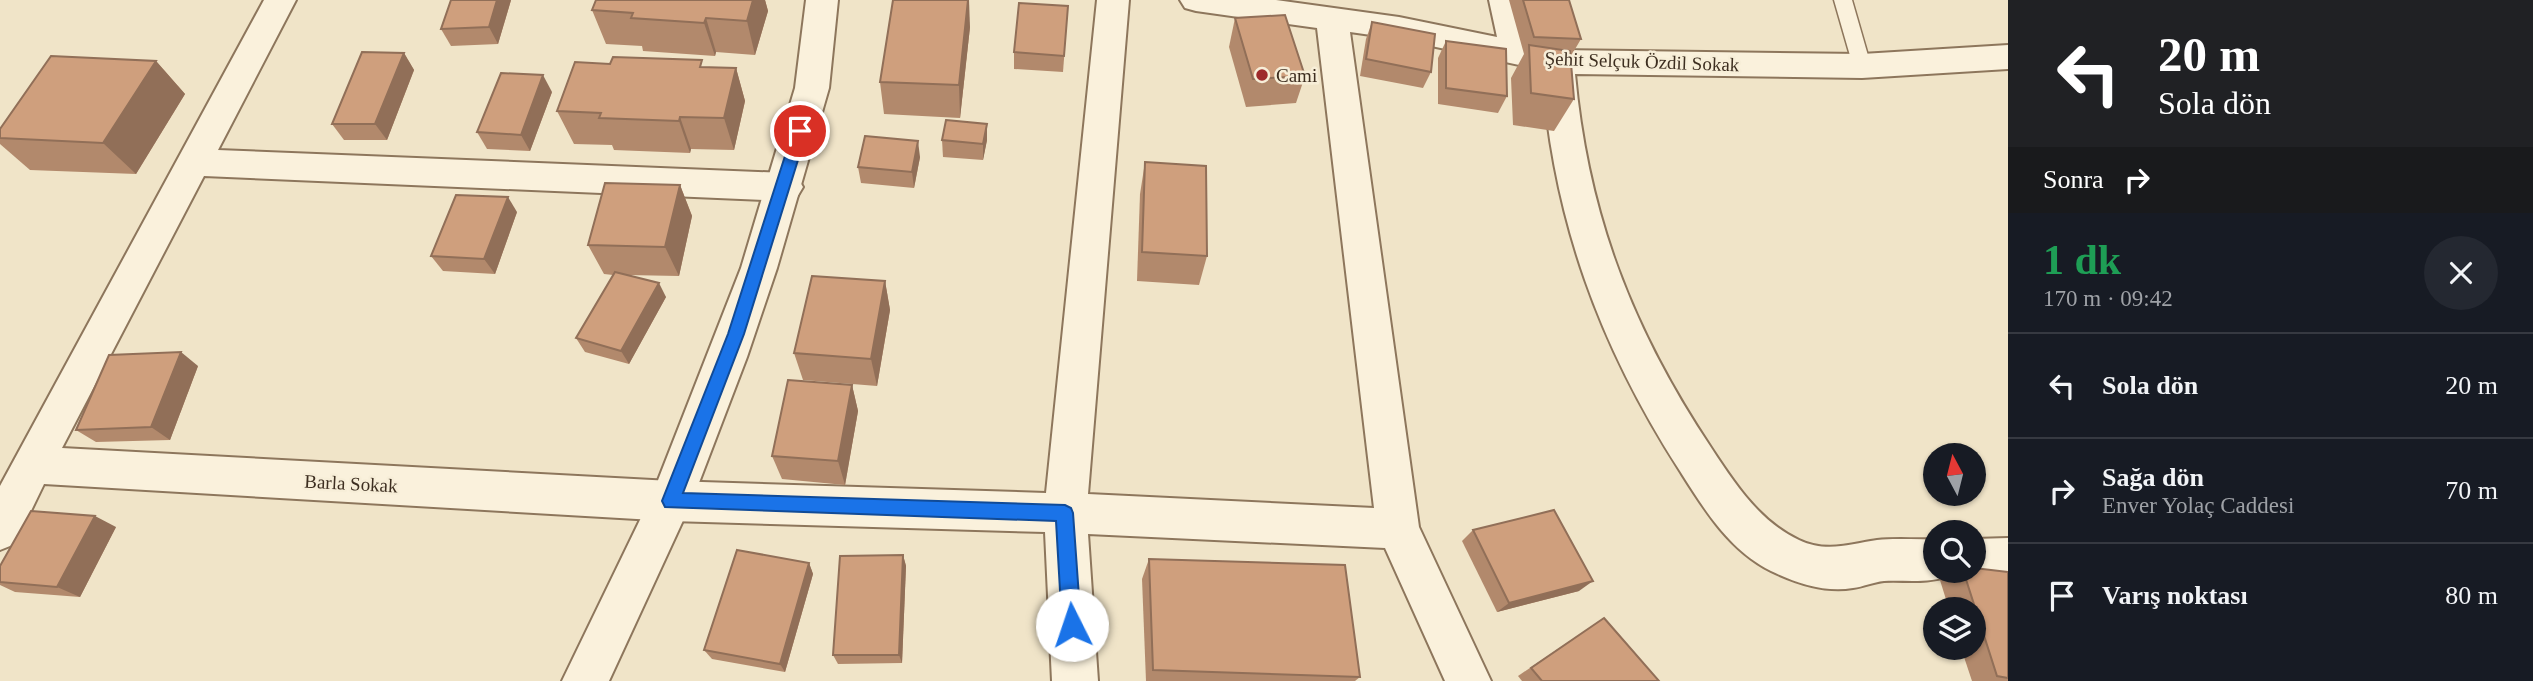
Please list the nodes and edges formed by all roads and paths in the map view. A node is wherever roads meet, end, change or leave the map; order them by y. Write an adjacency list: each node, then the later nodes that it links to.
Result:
1 (280, 0): 12 (street)
2 (822, 0): 13 (street)
3 (1113, 0): 16 (street)
4 (1196, 0): 7 (street, Şehit Selçuk Özdil Sokak)
5 (1504, 0): 8 (street)
6 (1843, 0): 11 (lane)
7 (1332, 19): 8 (street, Şehit Selçuk Özdil Sokak); 17 (street)
8 (1517, 54): 10 (street, Şehit Selçuk Özdil Sokak)
9 (2008, 57): 11 (street, Şehit Selçuk Özdil Sokak)
10 (1558, 62): 11 (street, Şehit Selçuk Özdil Sokak); 20 (street)
11 (1862, 66)
12 (193, 162): 13 (street); 14 (street)
13 (785, 187): 15 (street)
14 (32, 465): 15 (street, Barla Sokak); 18 (street)
15 (671, 501): 16 (street, Barla Sokak); 22 (street)
16 (1065, 513): 17 (street, Barla Sokak); 23 (street)
17 (1398, 528): 24 (street)
18 (0, 530)
19 (2008, 559): 21 (street)
20 (1923, 560)
21 (1986, 560)
22 (585, 681)
23 (1075, 681)
24 (1468, 681)

